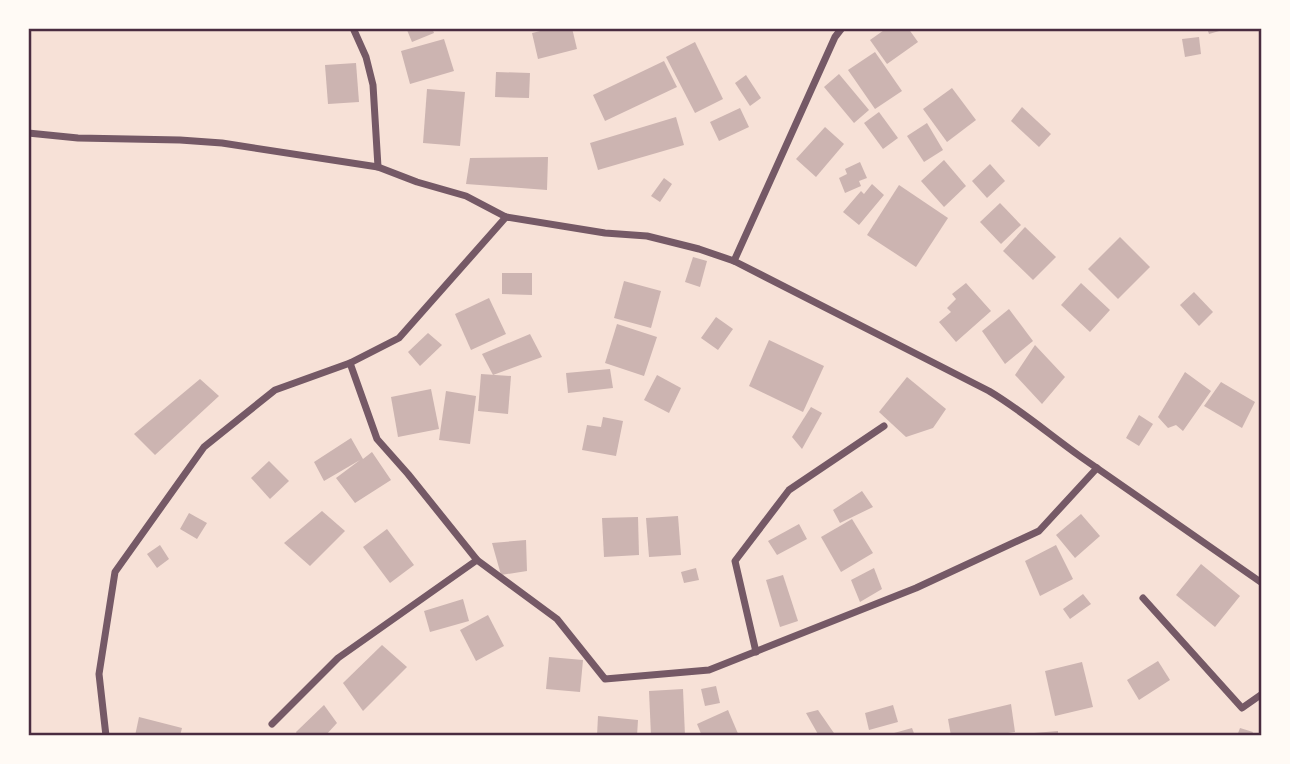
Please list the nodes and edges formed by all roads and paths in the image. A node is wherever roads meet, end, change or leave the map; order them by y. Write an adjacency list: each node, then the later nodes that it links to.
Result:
1 (353, 28): 4 (street)
2 (842, 28): 6 (street)
3 (28, 133): 4 (street)
4 (378, 167): 5 (street)
5 (506, 217): 6 (street); 7 (street)
6 (734, 261): 9 (street)
7 (349, 363): 10 (street); 16 (street)
8 (884, 426): 13 (street)
9 (1097, 468): 11 (street); 13 (street)
10 (477, 561): 13 (street); 15 (street)
11 (1262, 583)
12 (1143, 598): 14 (street)
13 (756, 652)
14 (1262, 694)
15 (272, 723)
16 (106, 736)

